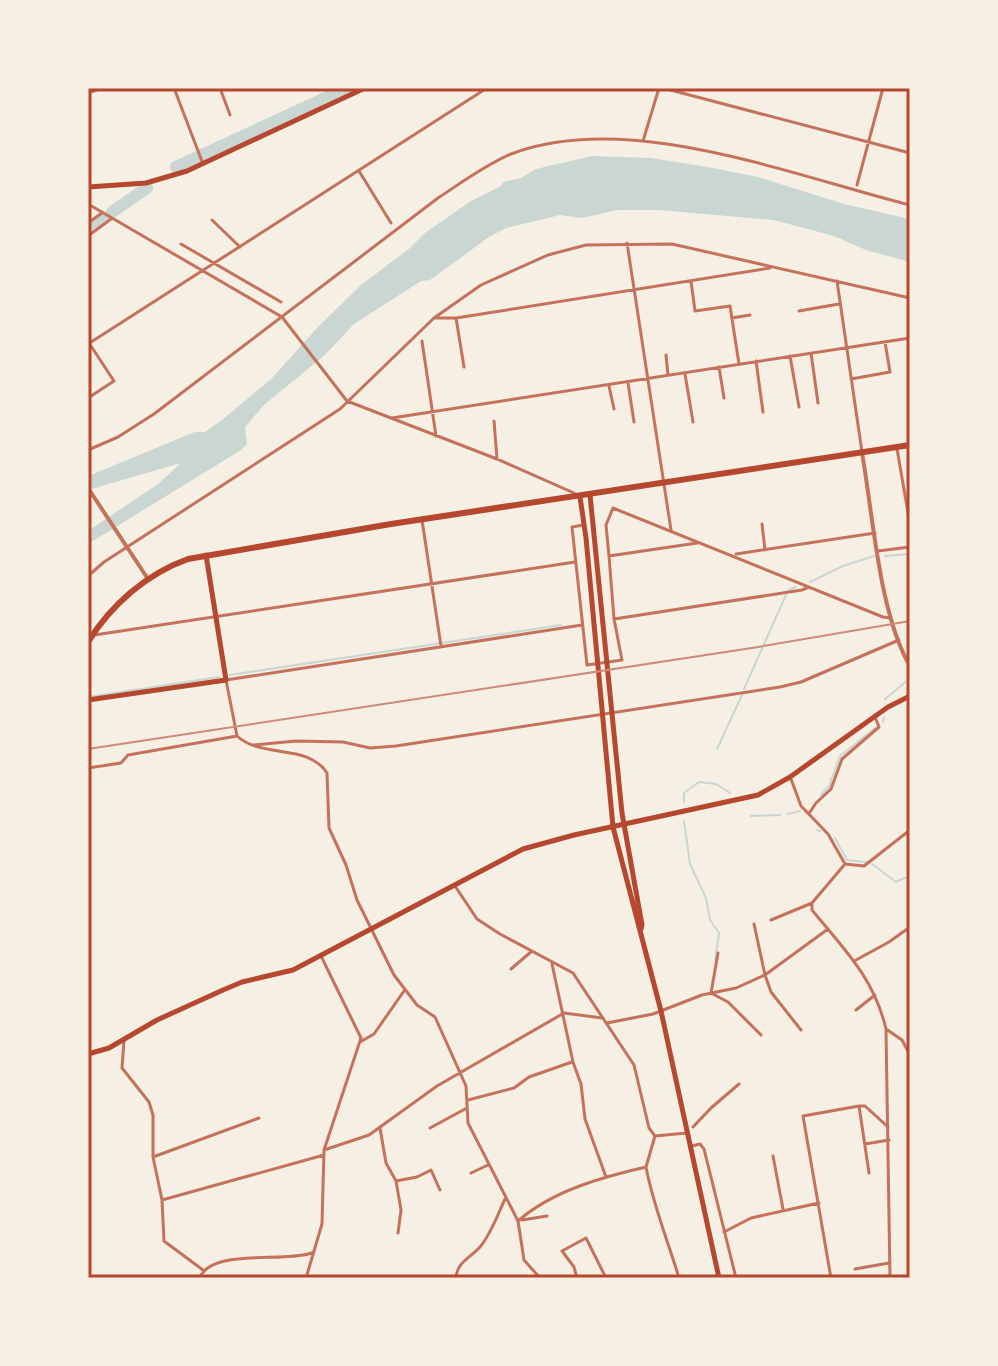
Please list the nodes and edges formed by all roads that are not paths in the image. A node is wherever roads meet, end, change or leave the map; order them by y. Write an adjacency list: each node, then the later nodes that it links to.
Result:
1 (102, 88): 8 (street)
2 (174, 88): 13 (street)
3 (220, 88): 9 (street)
4 (365, 88): 13 (main road)
5 (487, 88): 14 (street)
6 (661, 88): 10 (street); 11 (street)
7 (883, 88): 11 (street)
8 (88, 93)
9 (230, 115)
10 (643, 141): 18 (street); 42 (street)
11 (869, 142): 12 (street); 15 (street)
12 (910, 153)
13 (203, 164): 16 (main road)
14 (359, 171): 23 (street); 27 (street)
15 (857, 185)
16 (88, 187)
17 (88, 204): 19 (street)
18 (910, 205)
19 (102, 213): 20 (street); 22 (street)
20 (112, 218): 24 (street); 30 (street)
21 (212, 220): 27 (street)
22 (88, 223)
23 (391, 223)
24 (88, 236)
25 (627, 243): 29 (street); 33 (street); 39 (street)
26 (181, 244): 28 (street)
27 (240, 247): 28 (street)
28 (215, 264): 30 (street); 35 (street)
29 (774, 267): 31 (street); 32 (street)
30 (204, 270): 42 (street); 46 (street)
31 (691, 281): 33 (street); 41 (street)
32 (837, 281): 34 (street); 36 (street)
33 (635, 290): 40 (street); 57 (street)
34 (910, 298)
35 (281, 302)
36 (840, 304): 37 (street); 47 (street)
37 (799, 311)
38 (750, 315): 41 (street)
39 (434, 318): 40 (street); 63 (street)
40 (456, 318): 53 (street)
41 (732, 318): 52 (street)
42 (284, 319): 63 (street); 76 (street)
43 (910, 338): 45 (street)
44 (422, 341): 67 (street)
45 (885, 342): 47 (street); 58 (street)
46 (89, 343): 61 (street)
47 (846, 348): 48 (street); 58 (street)
48 (811, 353): 50 (street); 64 (street)
49 (666, 355): 56 (street)
50 (790, 356): 51 (street); 65 (street)
51 (756, 361): 52 (street); 68 (street)
52 (739, 364): 54 (street)
53 (464, 367)
54 (719, 367): 55 (street); 62 (street)
55 (685, 373): 56 (street); 72 (street)
56 (668, 375): 57 (street)
57 (648, 378): 59 (street); 79 (street)
58 (851, 379): 77 (street)
59 (628, 382): 60 (street); 71 (street)
60 (609, 384): 66 (street); 67 (street)
61 (88, 398)
62 (724, 398)
63 (347, 401): 69 (street); 92 (street)
64 (818, 403)
65 (799, 407)
66 (614, 409)
67 (433, 411): 69 (street); 73 (street)
68 (763, 412)
69 (392, 418): 73 (street)
70 (494, 421): 78 (street)
71 (634, 422)
72 (693, 422)
73 (436, 436): 78 (street)
74 (910, 445): 75 (highway)
75 (897, 447): 77 (highway); 87 (street)
76 (88, 450)
77 (862, 453): 79 (highway); 90 (street)
78 (497, 459): 82 (street)
79 (664, 483): 81 (highway); 89 (street)
80 (88, 488): 92 (street)
81 (590, 495): 82 (highway); 85 (main road)
82 (580, 497): 83 (highway); 88 (main road)
83 (422, 520): 96 (highway); 102 (street)
84 (607, 523): 85 (street); 89 (street); 98 (street)
85 (594, 524): 121 (main road)
86 (762, 524): 94 (street)
87 (910, 524)
88 (585, 525): 99 (street); 122 (main road)
89 (671, 530): 91 (street)
90 (875, 533): 94 (street); 95 (street)
91 (700, 543): 97 (street); 98 (street)
92 (125, 545): 100 (street); 101 (street)
93 (910, 547): 95 (street)
94 (765, 550): 97 (street)
95 (878, 551): 105 (street)
96 (206, 555): 101 (highway); 104 (main road)
97 (732, 555): 103 (street)
98 (609, 556): 106 (street)
99 (575, 562): 102 (street); 107 (street)
100 (88, 576)
101 (148, 579): 108 (highway)
102 (431, 582): 104 (street); 110 (street)
103 (809, 587): 105 (street); 106 (street)
104 (216, 618): 108 (street); 112 (main road)
105 (891, 618): 109 (street)
106 (614, 619): 107 (street)
107 (582, 625): 110 (street)
108 (88, 639)
109 (899, 639): 111 (street); 117 (street)
110 (441, 644): 112 (street)
111 (910, 666)
112 (226, 680): 114 (main road); 116 (street)
113 (910, 696): 115 (main road)
114 (88, 700)
115 (875, 716): 119 (main road); 120 (street)
116 (237, 736): 117 (street); 118 (street)
117 (249, 745): 130 (street)
118 (88, 768)
119 (790, 777): 120 (street); 121 (main road)
120 (810, 812): 124 (street)
121 (624, 825): 122 (main road); 131 (main road)
122 (613, 827): 125 (main road); 131 (main road)
123 (910, 830): 124 (street)
124 (845, 864): 126 (street)
125 (454, 885): 130 (main road); 133 (street)
126 (812, 903): 127 (street); 132 (street)
127 (771, 920)
128 (754, 924): 139 (street)
129 (910, 927): 136 (street)
130 (372, 928): 135 (main road); 140 (street)
131 (641, 929): 144 (main road)
132 (828, 929): 136 (street); 139 (street)
133 (532, 951): 137 (street); 138 (street)
134 (718, 953): 141 (street)
135 (321, 955): 150 (main road); 151 (street)
136 (856, 960): 142 (street)
137 (552, 962): 145 (street); 146 (street)
138 (511, 969)
139 (765, 975): 141 (street); 148 (street)
140 (404, 990): 151 (street); 155 (street)
141 (711, 993): 144 (street); 149 (street)
142 (875, 995): 143 (street); 147 (street)
143 (856, 1010)
144 (661, 1011): 146 (street); 164 (main road)
145 (564, 1013): 146 (street); 154 (street); 155 (street)
146 (605, 1021): 165 (street)
147 (886, 1029): 153 (street); 161 (street)
148 (801, 1030)
149 (761, 1035)
150 (123, 1039): 152 (main road); 171 (street)
151 (360, 1042): 169 (street)
152 (88, 1054)
153 (910, 1055)
154 (573, 1062): 157 (street); 176 (street)
155 (458, 1073): 157 (street); 162 (street)
156 (739, 1084): 164 (street)
157 (468, 1100): 159 (street)
158 (859, 1106): 161 (street); 167 (street); 181 (street)
159 (467, 1108): 163 (street); 172 (street)
160 (259, 1118): 171 (street)
161 (889, 1127): 166 (street)
162 (380, 1128): 169 (street); 177 (street)
163 (430, 1128)
164 (690, 1130): 165 (street); 168 (main road)
165 (655, 1136): 173 (street)
166 (889, 1140): 167 (street); 188 (street)
167 (865, 1144): 175 (street)
168 (690, 1146): 185 (street); 198 (main road)
169 (324, 1153): 180 (street); 187 (street)
170 (773, 1156): 182 (street)
171 (153, 1157): 180 (street)
172 (488, 1165): 174 (street); 179 (street)
173 (646, 1167): 176 (street); 197 (street)
174 (471, 1173)
175 (869, 1173)
176 (606, 1177): 184 (street)
177 (396, 1181): 178 (street); 186 (street)
178 (440, 1190)
179 (505, 1199): 184 (street); 193 (street)
180 (162, 1200): 190 (street)
181 (819, 1203): 182 (street); 200 (street)
182 (783, 1209): 185 (street)
183 (547, 1216): 184 (street)
184 (518, 1221): 194 (street)
185 (724, 1232): 199 (street)
186 (398, 1233)
187 (312, 1253): 190 (street); 192 (street)
188 (889, 1263): 189 (street); 201 (street)
189 (855, 1269)
190 (203, 1270): 191 (street)
191 (200, 1278)
192 (306, 1278)
193 (456, 1278)
194 (540, 1278)
195 (577, 1278): 196 (street)
196 (606, 1278)
197 (679, 1278)
198 (719, 1278)
199 (736, 1278)
200 (831, 1278)
201 (890, 1278)

